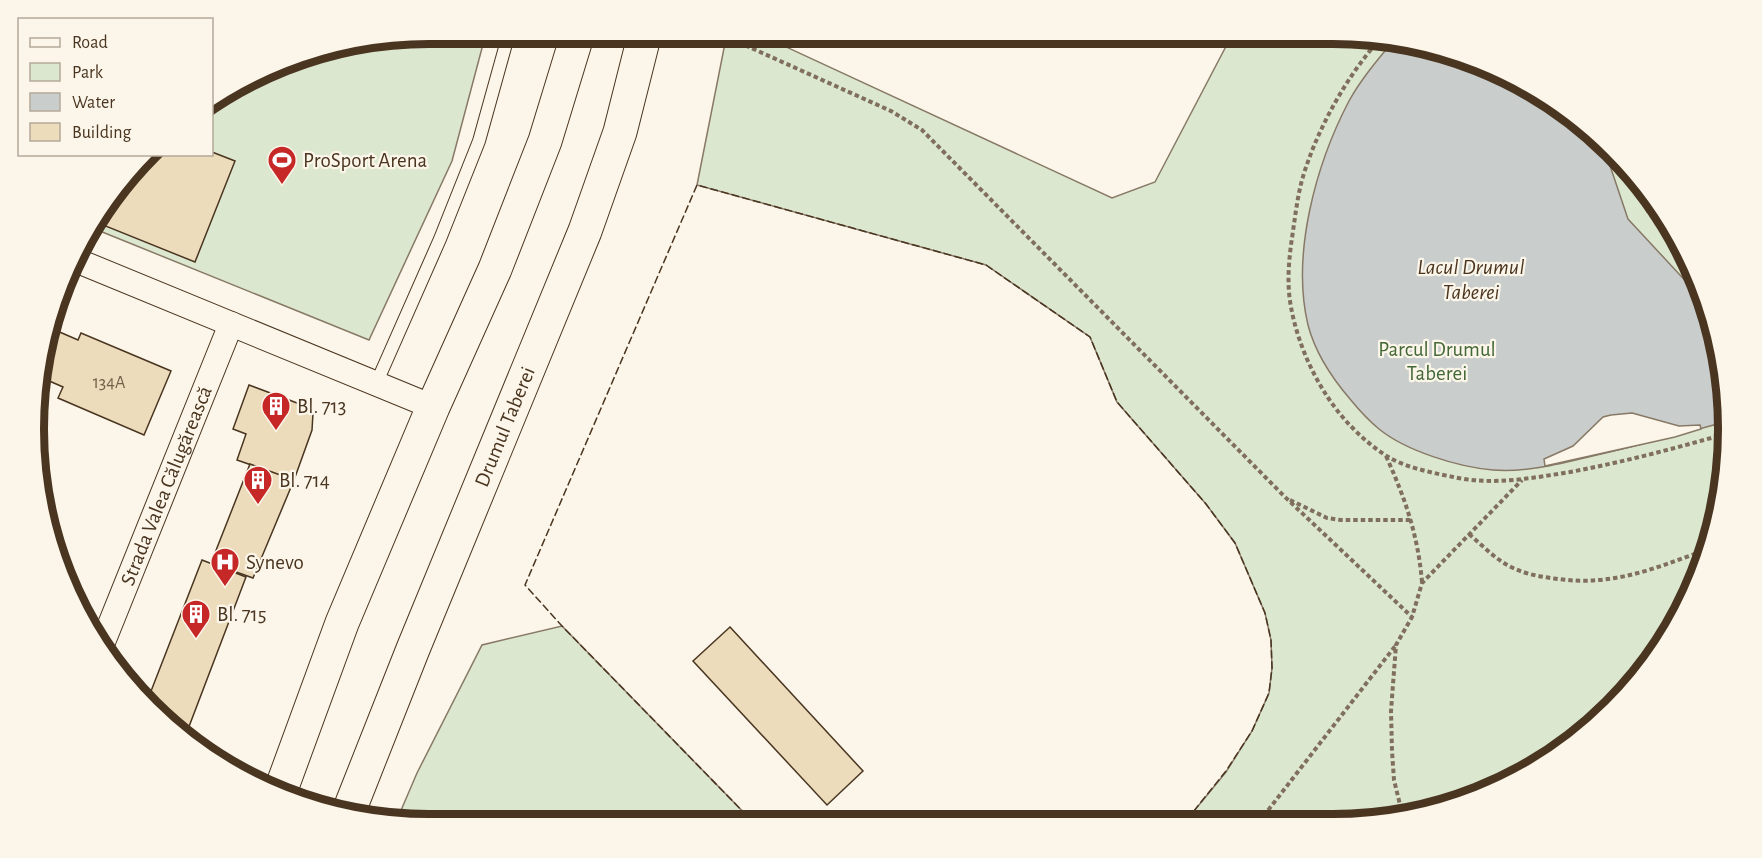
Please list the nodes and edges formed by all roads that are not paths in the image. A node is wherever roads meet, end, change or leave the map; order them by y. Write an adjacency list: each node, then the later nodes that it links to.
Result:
1 (506, 44): 6 (lane)
2 (575, 44): 7 (main road)
3 (639, 44): 10 (main road, Drumul Taberei)
4 (81, 262): 5 (street)
5 (231, 324): 6 (street); 8 (street, Strada Valea Călugărească)
6 (376, 384): 7 (street)
7 (433, 407): 9 (main road)
8 (105, 638)
9 (282, 786)
10 (351, 806)

